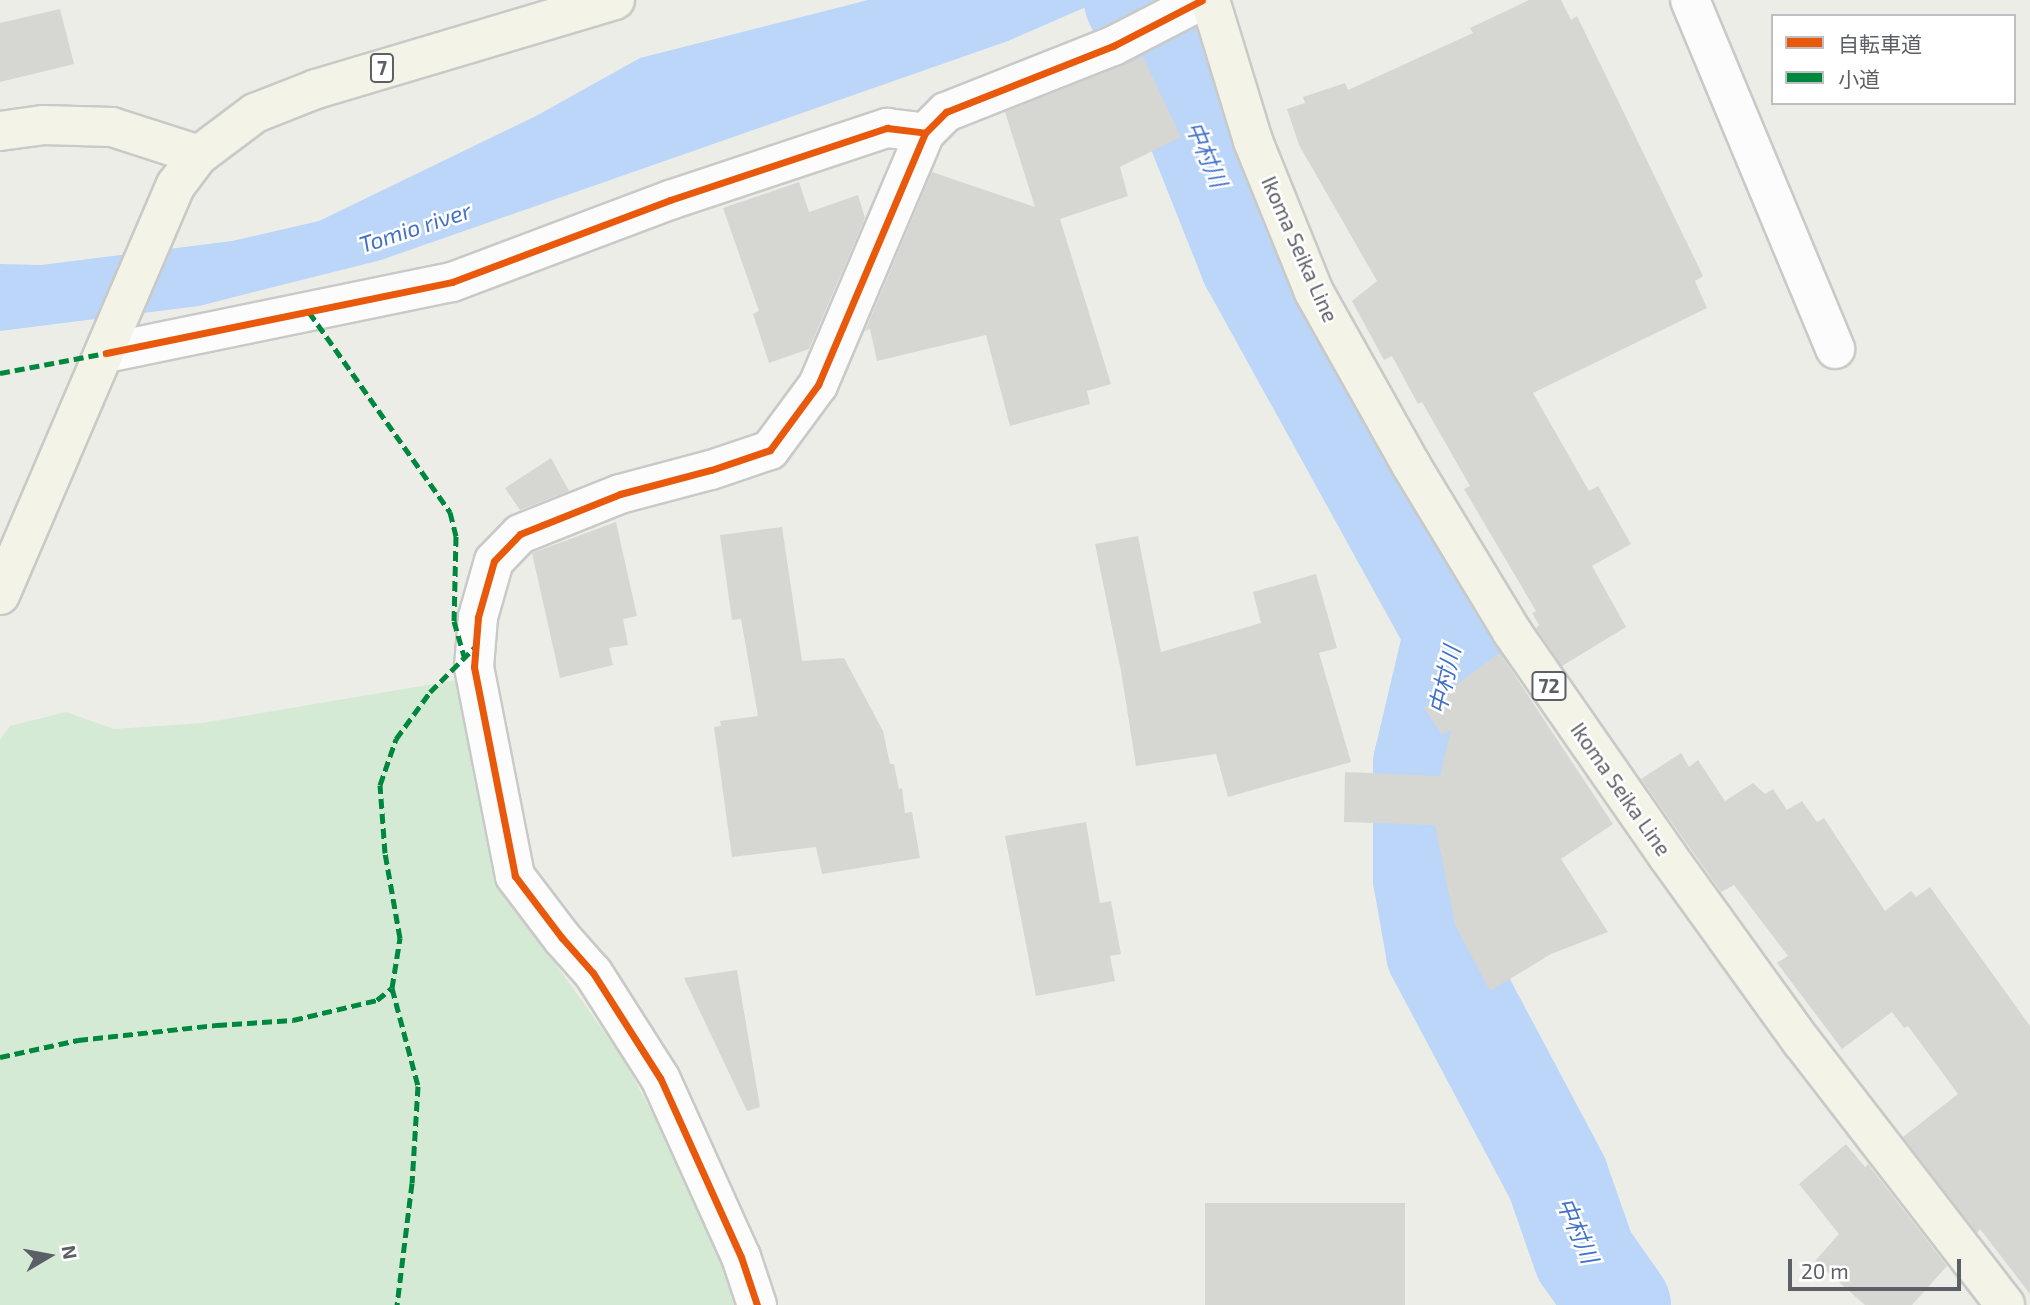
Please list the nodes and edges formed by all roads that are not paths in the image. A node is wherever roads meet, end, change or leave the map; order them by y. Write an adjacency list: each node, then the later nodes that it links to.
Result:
1 (615, 0): 7 (main road, 7)
2 (1202, 0): 6 (street)
3 (1210, 0): 12 (main road, Ikoma Seika Line / 72)
4 (1690, 0): 8 (street)
5 (0, 131): 7 (main road)
6 (925, 132): 9 (street); 11 (street)
7 (199, 155): 9 (main road, 7)
8 (1835, 349)
9 (106, 353): 10 (main road, 7)
10 (0, 595)
11 (757, 1305)
12 (2005, 1305)

